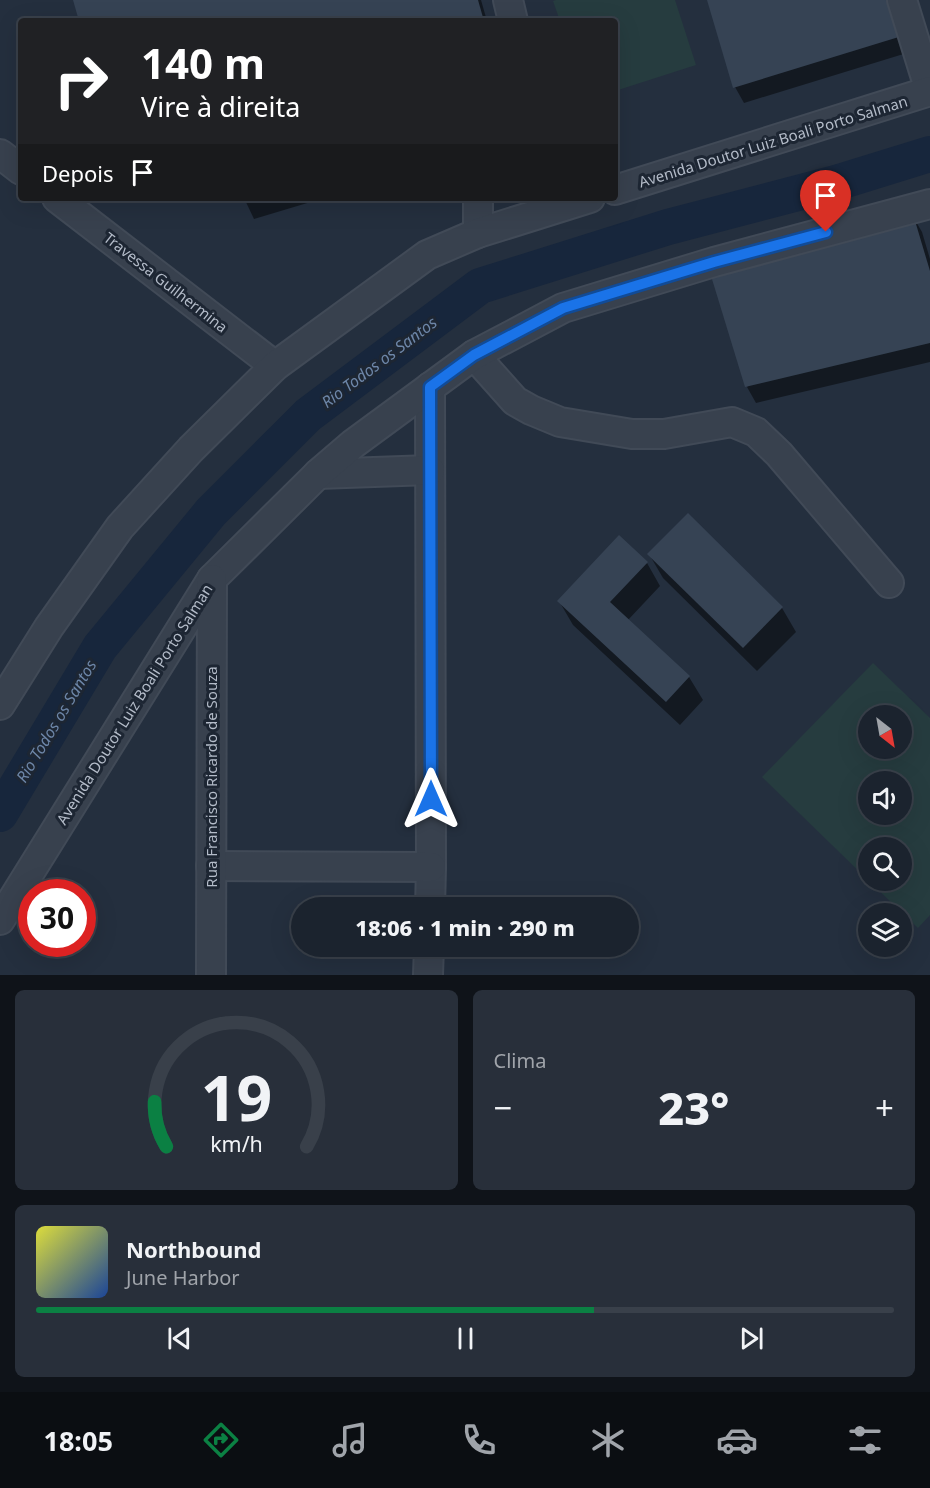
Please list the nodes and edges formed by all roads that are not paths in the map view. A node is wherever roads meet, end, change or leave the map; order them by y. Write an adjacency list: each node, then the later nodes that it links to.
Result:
1 (508, 0): 3 (street)
2 (902, 0): 4 (street)
3 (512, 18)
4 (930, 91): 7 (street, Avenida Doutor Luiz Boali Porto Salman)
5 (0, 154): 6 (street)
6 (18, 168)
7 (618, 189)
8 (61, 201): 14 (street, Travessa Guilhermina)
9 (478, 201): 12 (street)
10 (580, 201): 12 (street)
11 (930, 204): 13 (street, Avenida Doutor Luiz Boali Porto Salman)
12 (478, 233): 14 (street)
13 (474, 355): 15 (street, Avenida Doutor Luiz Boali Porto Salman); 19 (street)
14 (275, 366): 20 (street)
15 (430, 387): 16 (street); 17 (street, Avenida Doutor Luiz Boali Porto Salman)
16 (430, 470): 17 (street); 22 (street)
17 (318, 474): 18 (street, Avenida Doutor Luiz Boali Porto Salman)
18 (212, 579): 21 (street, Rua Francisco Ricardo de Souza); 24 (street, Avenida Doutor Luiz Boali Porto Salman)
19 (889, 583)
20 (0, 705)
21 (211, 866): 22 (street); 26 (street, Rua Francisco Ricardo de Souza)
22 (431, 867): 23 (street)
23 (430, 897)
24 (0, 920)
25 (429, 957): 27 (street)
26 (211, 975)
27 (428, 975)

